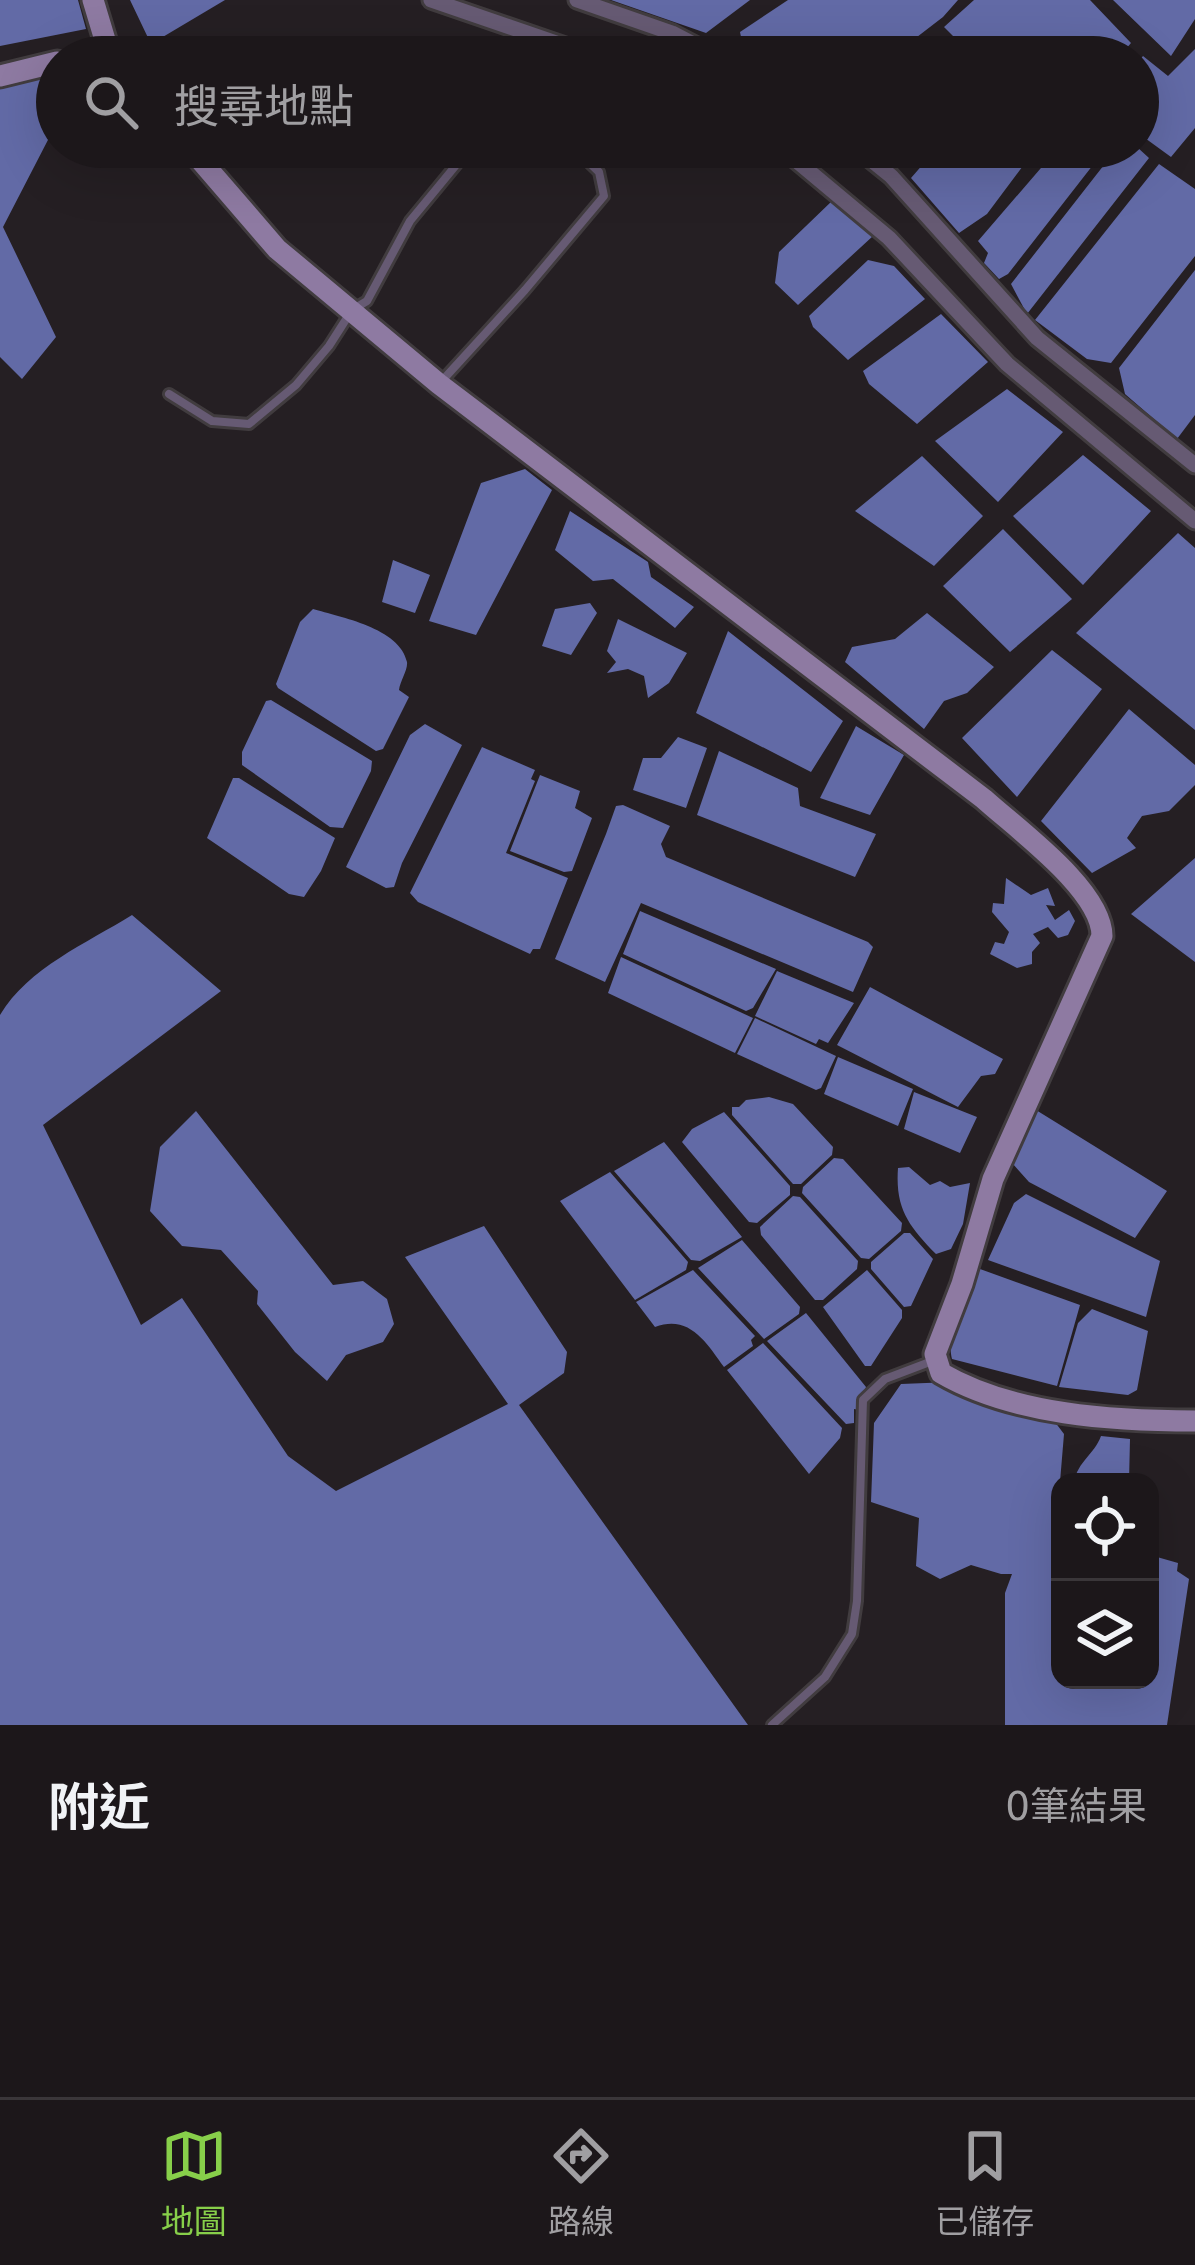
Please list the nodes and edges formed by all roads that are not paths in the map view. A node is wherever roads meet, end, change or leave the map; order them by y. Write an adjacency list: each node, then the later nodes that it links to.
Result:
1 (93, 0): 4 (street)
2 (431, 0): 5 (street)
3 (577, 0): 6 (street)
4 (105, 36)
5 (536, 36)
6 (678, 36)
7 (36, 67): 8 (street)
8 (0, 76)
9 (207, 168): 14 (street)
10 (454, 168): 14 (lane)
11 (595, 168): 15 (lane)
12 (805, 168): 18 (street)
13 (881, 168): 17 (street)
14 (352, 310): 15 (street); 16 (lane)
15 (439, 384): 19 (street)
16 (169, 394)
17 (1195, 465)
18 (1195, 521)
19 (937, 1360): 20 (street); 21 (lane)
20 (1195, 1421)
21 (772, 1725)

